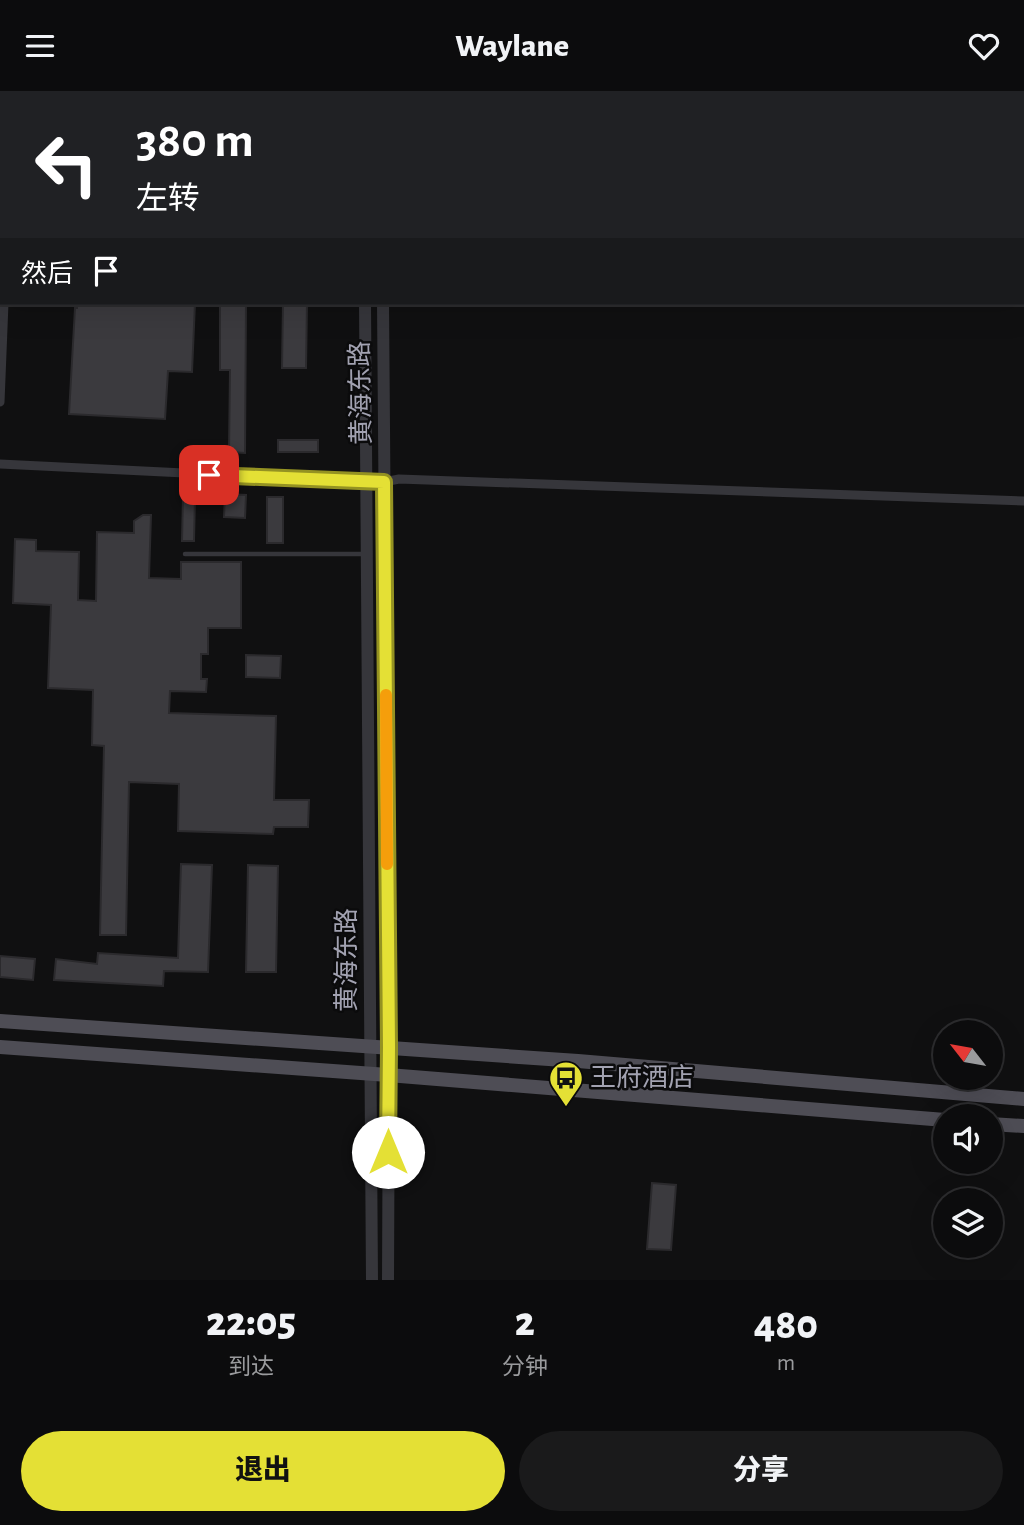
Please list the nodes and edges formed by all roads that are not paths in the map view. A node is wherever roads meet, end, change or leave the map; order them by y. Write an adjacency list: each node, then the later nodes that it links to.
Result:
1 (4, 305): 4 (street)
2 (365, 305): 6 (street, 黄海东路)
3 (383, 305): 7 (street, 黄海东路)
4 (0, 402)
5 (0, 464): 6 (street)
6 (366, 482): 7 (street); 10 (street, 黄海东路)
7 (384, 482): 8 (street); 14 (street, 黄海东路)
8 (1024, 501)
9 (185, 554): 10 (lane)
10 (366, 554): 12 (street, 黄海东路)
11 (0, 1021): 12 (main road)
12 (370, 1046): 14 (main road); 15 (street, 黄海东路)
13 (0, 1047): 15 (main road)
14 (389, 1047): 16 (street, 黄海东路); 17 (main road)
15 (370, 1073): 16 (main road); 21 (street, 黄海东路)
16 (388, 1075): 18 (main road); 22 (street, 黄海东路)
17 (1024, 1099)
18 (933, 1119)
19 (1003, 1124): 20 (main road)
20 (1024, 1126)
21 (372, 1280)
22 (388, 1280)

